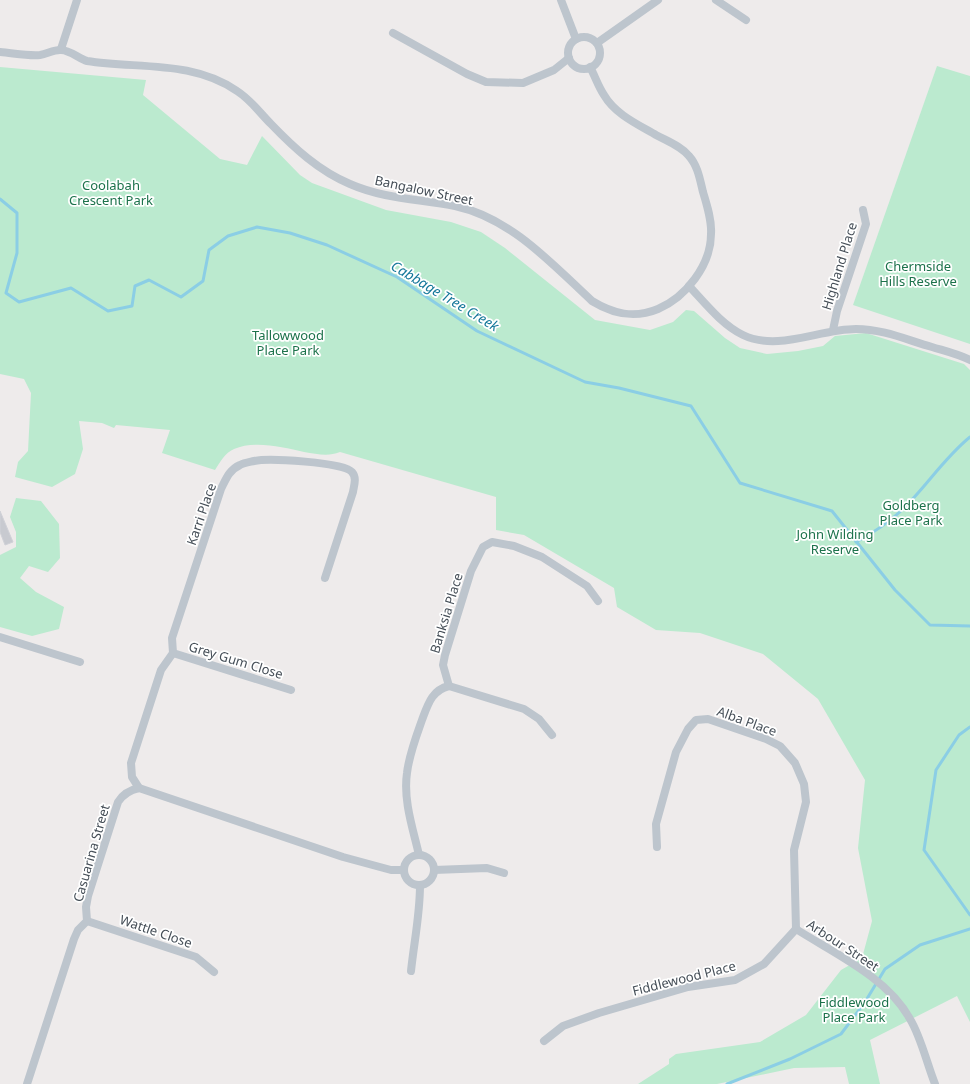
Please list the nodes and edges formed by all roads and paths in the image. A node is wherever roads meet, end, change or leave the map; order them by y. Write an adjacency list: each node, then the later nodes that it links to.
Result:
1 (77, 0): 9 (street)
2 (561, 0): 7 (street)
3 (658, 0): 8 (street)
4 (716, 0): 5 (street)
5 (746, 20)
6 (392, 32): 11 (street)
7 (576, 39): 8 (street); 11 (street)
8 (597, 43): 12 (street)
9 (61, 49): 10 (street); 14 (street, Bangalow Street)
10 (0, 52)
11 (569, 58): 12 (street)
12 (590, 67): 14 (street, Bangalow Street)
13 (863, 210): 15 (street, Highland Place)
14 (689, 286): 15 (street)
15 (833, 330): 16 (street)
16 (970, 360)
17 (325, 578): 20 (street, Karri Place)
18 (598, 601): 22 (street, Banksia Place)
19 (0, 637): 21 (street)
20 (173, 653): 23 (street, Grey Gum Close); 25 (street)
21 (80, 662)
22 (449, 686): 24 (street); 27 (street)
23 (291, 690)
24 (552, 735)
25 (139, 788): 28 (street); 32 (street, Casuarina Street)
26 (657, 847): 33 (street, Alba Place)
27 (419, 855): 28 (street); 29 (street)
28 (404, 870): 31 (street)
29 (434, 870): 30 (street); 31 (street)
30 (504, 873)
31 (420, 885): 34 (street)
32 (87, 921): 35 (street, Wattle Close); 37 (street, Casuarina Street)
33 (796, 929): 36 (street, Fiddlewood Place); 38 (street, Arbour Street)
34 (411, 971)
35 (214, 972)
36 (544, 1041)
37 (27, 1084)
38 (935, 1084)

